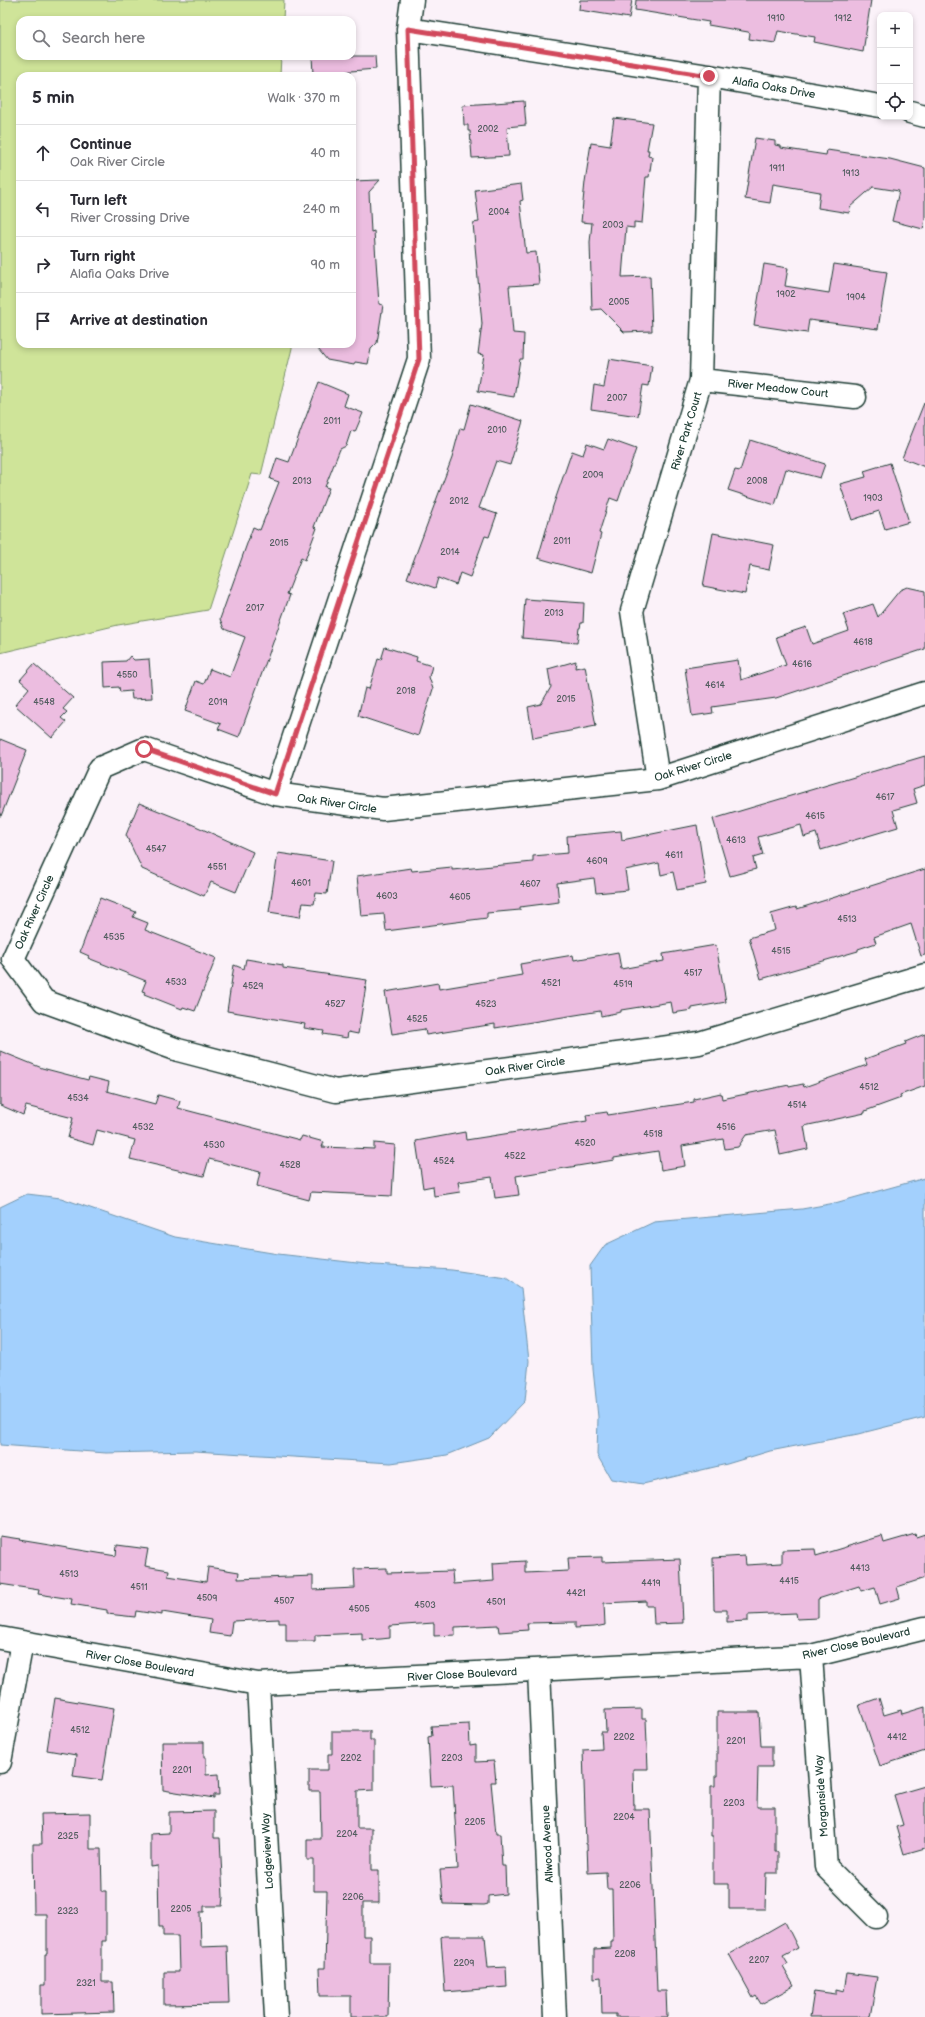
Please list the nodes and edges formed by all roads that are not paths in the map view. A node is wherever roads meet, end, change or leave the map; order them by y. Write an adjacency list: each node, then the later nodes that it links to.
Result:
1 (412, 0): 2 (street)
2 (408, 29): 3 (street, Alafia Oaks Drive); 11 (street)
3 (709, 76): 4 (street, Alafia Oaks Drive); 7 (street, River Park Court)
4 (877, 105)
5 (913, 113): 6 (street)
6 (925, 116)
7 (701, 380): 8 (street, River Meadow Court); 10 (street, River Park Court)
8 (855, 397)
9 (925, 693): 10 (street, Oak River Circle)
10 (658, 779): 11 (street, Oak River Circle)
11 (275, 794): 12 (street, Oak River Circle)
12 (925, 975)
13 (925, 1628): 16 (street, River Close Boulevard)
14 (0, 1638): 15 (street, River Close Boulevard)
15 (22, 1642): 18 (street, River Close Boulevard); 19 (street)
16 (811, 1656): 17 (street, River Close Boulevard); 20 (street, Morganside Way)
17 (539, 1671): 18 (street, River Close Boulevard); 22 (street, Allwood Avenue)
18 (258, 1684): 21 (street, Lodgeview Way)
19 (0, 1762)
20 (876, 1917)
21 (276, 2017)
22 (555, 2017)

